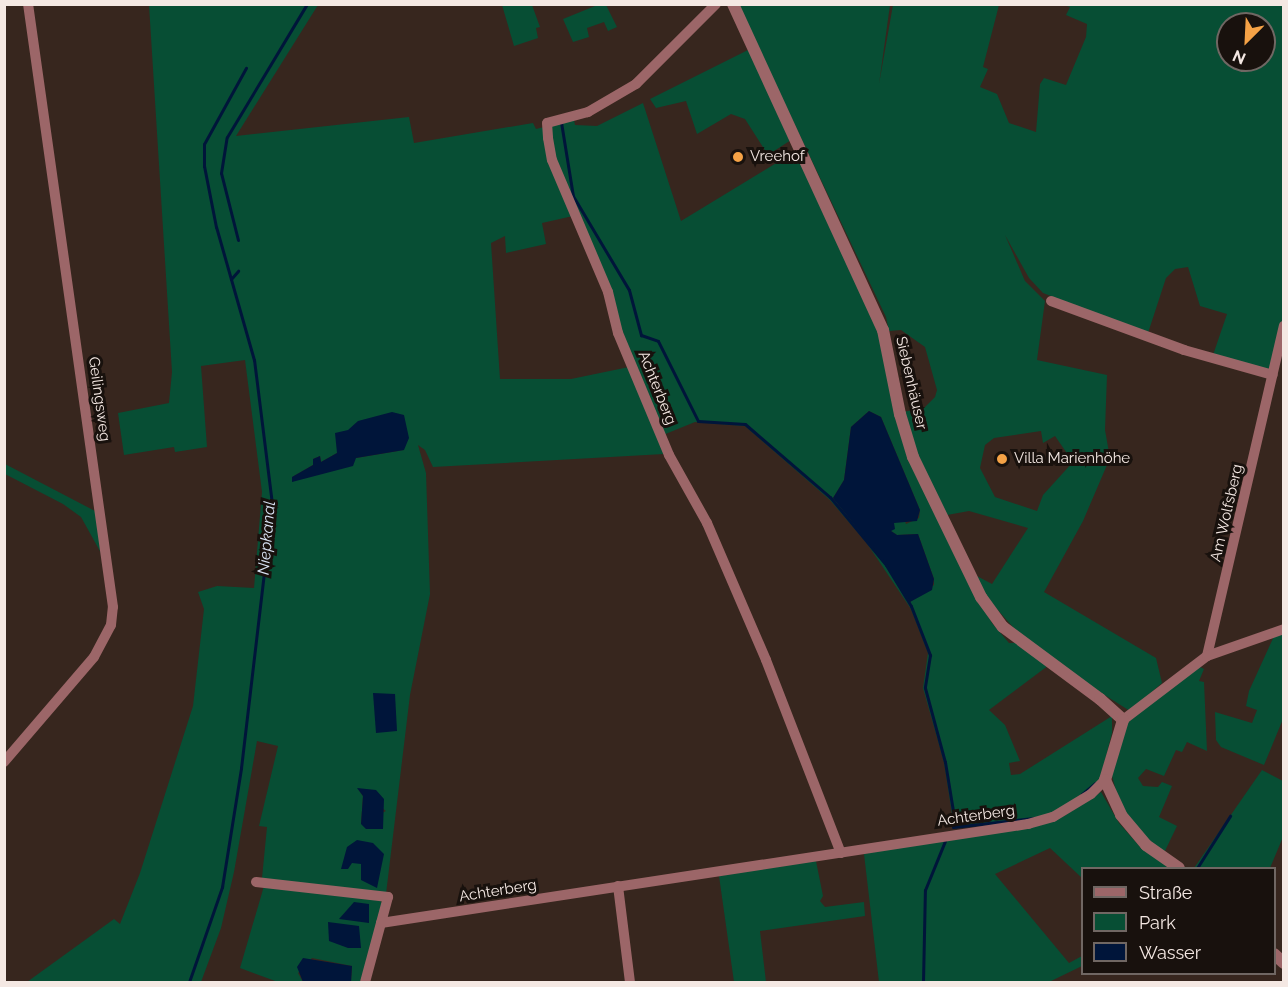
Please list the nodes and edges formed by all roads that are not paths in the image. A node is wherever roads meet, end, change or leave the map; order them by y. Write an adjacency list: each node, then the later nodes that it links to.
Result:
1 (28, 4): 10 (street, Geilingsweg)
2 (716, 4): 12 (street, Achterberg)
3 (733, 4): 9 (street, Siebenhäuser)
4 (1051, 300): 6 (street)
5 (1284, 326): 6 (street, Am Wolfsberg)
6 (1274, 375): 8 (street, Am Wolfsberg)
7 (1284, 629): 8 (street)
8 (1207, 656): 9 (street)
9 (1123, 720): 11 (street)
10 (4, 762)
11 (1105, 780): 12 (street, Achterberg); 13 (street)
12 (841, 853): 15 (street, Achterberg)
13 (1178, 867)
14 (256, 882): 16 (street)
15 (618, 886): 16 (street, Achterberg); 18 (street)
16 (381, 923): 17 (street)
17 (364, 982)
18 (630, 982)

